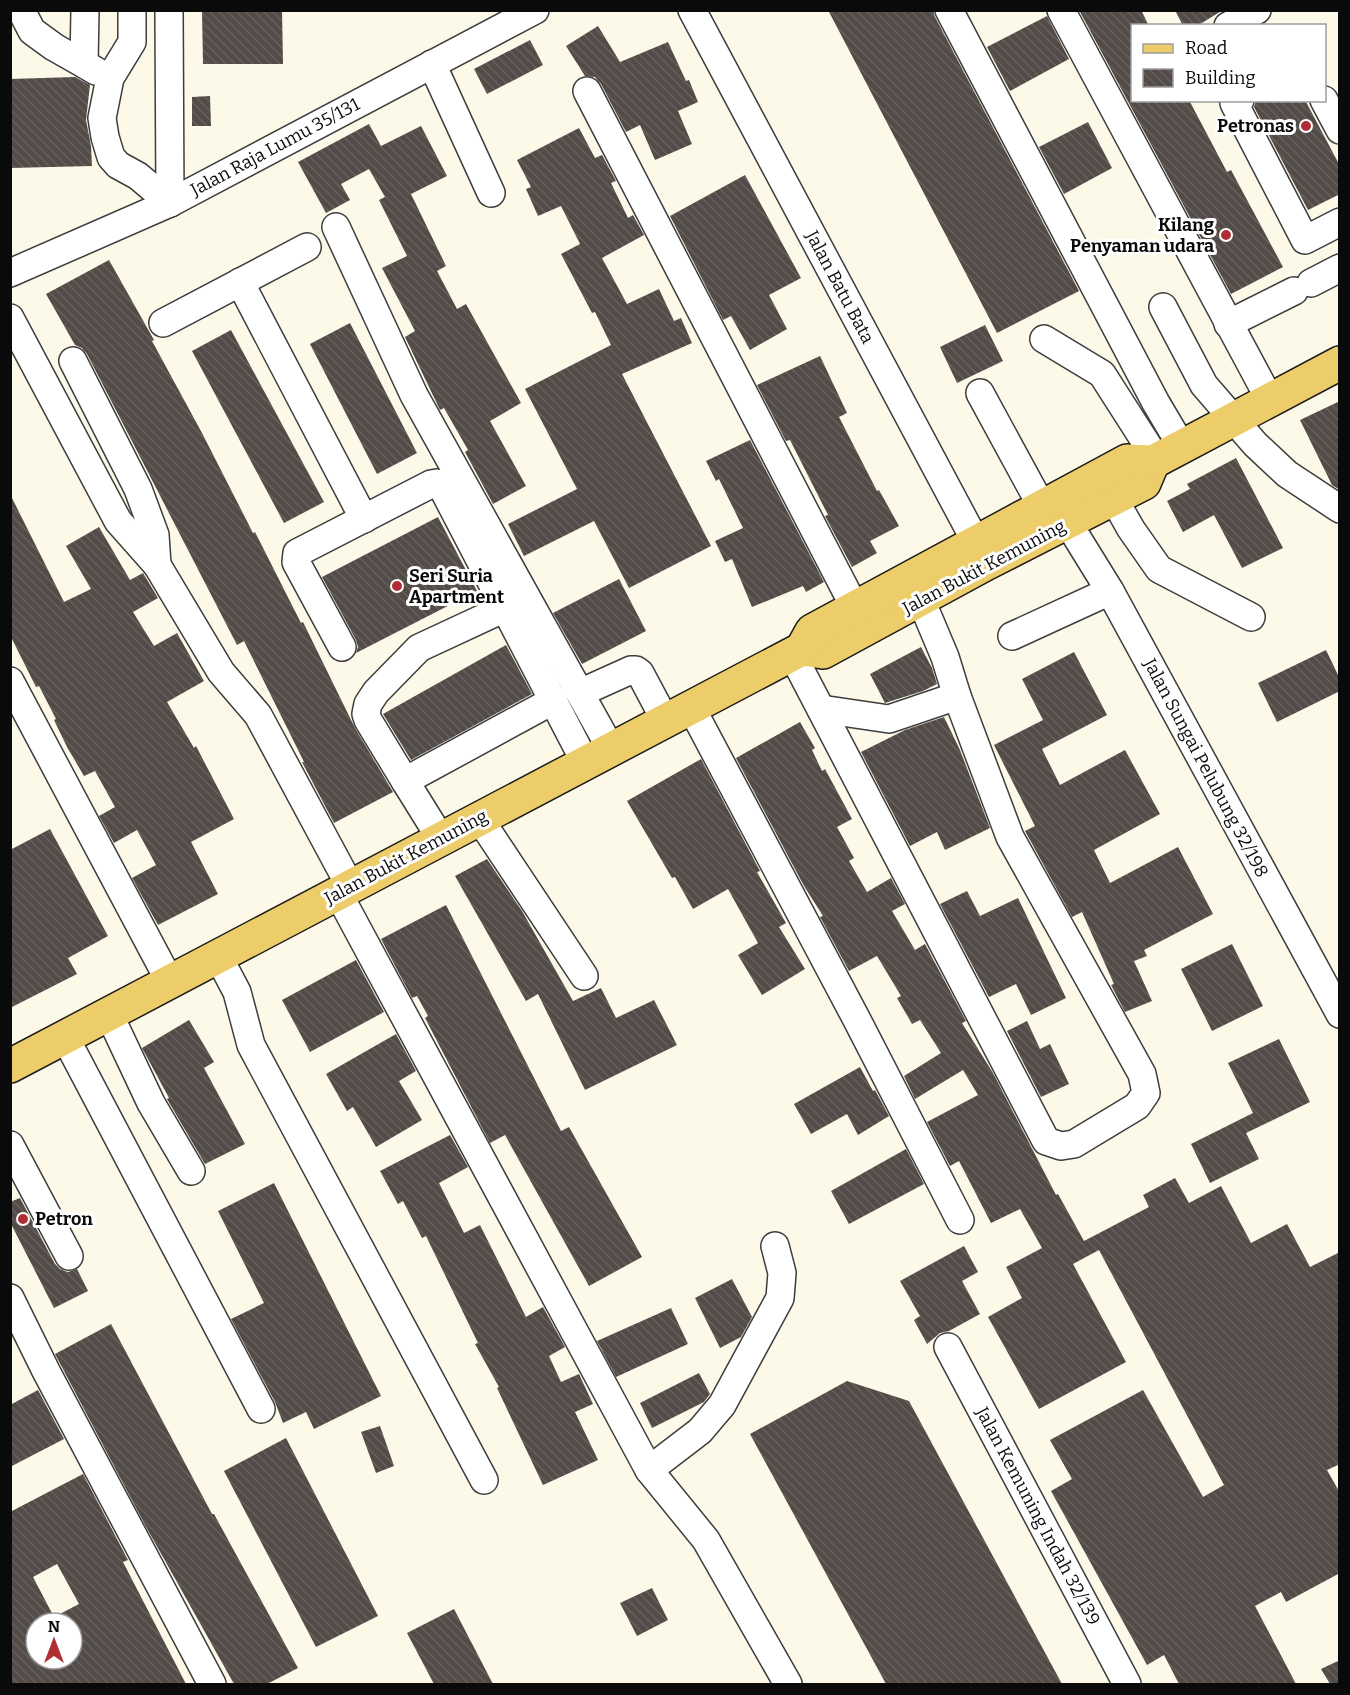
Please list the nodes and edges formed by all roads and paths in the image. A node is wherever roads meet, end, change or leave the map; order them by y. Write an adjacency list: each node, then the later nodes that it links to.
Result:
1 (21, 10): 11 (street)
2 (85, 10): 11 (street)
3 (132, 10): 13 (street)
4 (169, 10): 19 (street)
5 (535, 10): 12 (street, Jalan Raja Lumu 35/131)
6 (692, 10): 41 (street, Jalan Batu Bata)
7 (949, 10): 36 (street)
8 (1061, 10): 29 (street)
9 (1257, 10): 10 (street)
10 (1232, 24)
11 (84, 64): 13 (street)
12 (432, 64): 18 (street); 19 (street, Jalan Raja Lumu 35/131)
13 (111, 78): 19 (street)
14 (587, 91): 46 (street)
15 (1236, 102): 21 (street)
16 (1325, 102): 17 (street)
17 (1340, 130)
18 (492, 193)
19 (170, 203): 24 (street, Jalan Raja Lumu 35/131)
20 (336, 226): 52 (street)
21 (1338, 227)
22 (307, 247): 25 (street)
23 (1340, 268): 29 (street)
24 (10, 273)
25 (240, 282): 28 (street); 40 (street)
26 (1163, 307): 35 (street)
27 (10, 318): 42 (street)
28 (163, 322)
29 (1228, 324): 34 (street)
30 (1044, 339): 36 (street)
31 (73, 361): 42 (street)
32 (1340, 363): 34 (main road, Jalan Bukit Kemuning)
33 (980, 393): 39 (street, Jalan Sungai Pelubung 32/198)
34 (1270, 400): 35 (main road, Jalan Bukit Kemuning)
35 (1234, 419): 36 (main road, Jalan Bukit Kemuning); 38 (street)
36 (1164, 456): 37 (main road, Jalan Bukit Kemuning); 39 (main road, Jalan Bukit Kemuning)
37 (1114, 498): 39 (main road, Jalan Bukit Kemuning); 47 (street)
38 (1340, 509)
39 (1055, 515): 41 (main road, Jalan Bukit Kemuning); 43 (street, Jalan Sungai Pelubung 32/198)
40 (363, 519): 45 (street); 49 (street)
41 (982, 553): 44 (main road, Jalan Bukit Kemuning); 46 (main road, Jalan Bukit Kemuning)
42 (157, 565): 61 (street)
43 (1110, 591): 48 (street); 66 (street, Jalan Sungai Pelubung 32/198)
44 (921, 600): 50 (main road, Jalan Bukit Kemuning); 53 (street)
45 (505, 608): 54 (street); 58 (street)
46 (855, 608): 50 (main road, Jalan Bukit Kemuning)
47 (1251, 617)
48 (1012, 636)
49 (342, 647)
50 (797, 651): 55 (street); 56 (main road, Jalan Bukit Kemuning)
51 (10, 681): 64 (street)
52 (580, 693): 56 (street); 57 (street)
53 (957, 696): 55 (street); 55 (street)
54 (554, 700): 57 (street); 58 (street)
55 (822, 709)
56 (678, 714): 57 (main road, Jalan Bukit Kemuning); 72 (street)
57 (598, 756): 59 (main road, Jalan Bukit Kemuning)
58 (405, 781): 60 (street)
59 (479, 818): 60 (main road, Jalan Bukit Kemuning); 63 (street)
60 (441, 839): 61 (main road, Jalan Bukit Kemuning)
61 (344, 890): 62 (main road, Jalan Bukit Kemuning); 78 (street)
62 (218, 956): 64 (main road, Jalan Bukit Kemuning); 79 (street)
63 (585, 976)
64 (170, 982): 65 (main road, Jalan Bukit Kemuning)
65 (109, 1014): 67 (main road, Jalan Bukit Kemuning); 70 (street)
66 (1340, 1014)
67 (65, 1037): 68 (main road, Jalan Bukit Kemuning); 77 (street)
68 (10, 1066)
69 (10, 1145): 71 (street)
70 (191, 1171)
71 (18, 1175): 74 (street)
72 (960, 1220)
73 (775, 1246): 78 (street)
74 (69, 1256)
75 (10, 1298): 80 (street)
76 (948, 1347): 82 (street, Jalan Kemuning Indah 32/139)
77 (261, 1409)
78 (649, 1470): 81 (street)
79 (484, 1480)
80 (212, 1684)
81 (788, 1684)
82 (1127, 1684)

